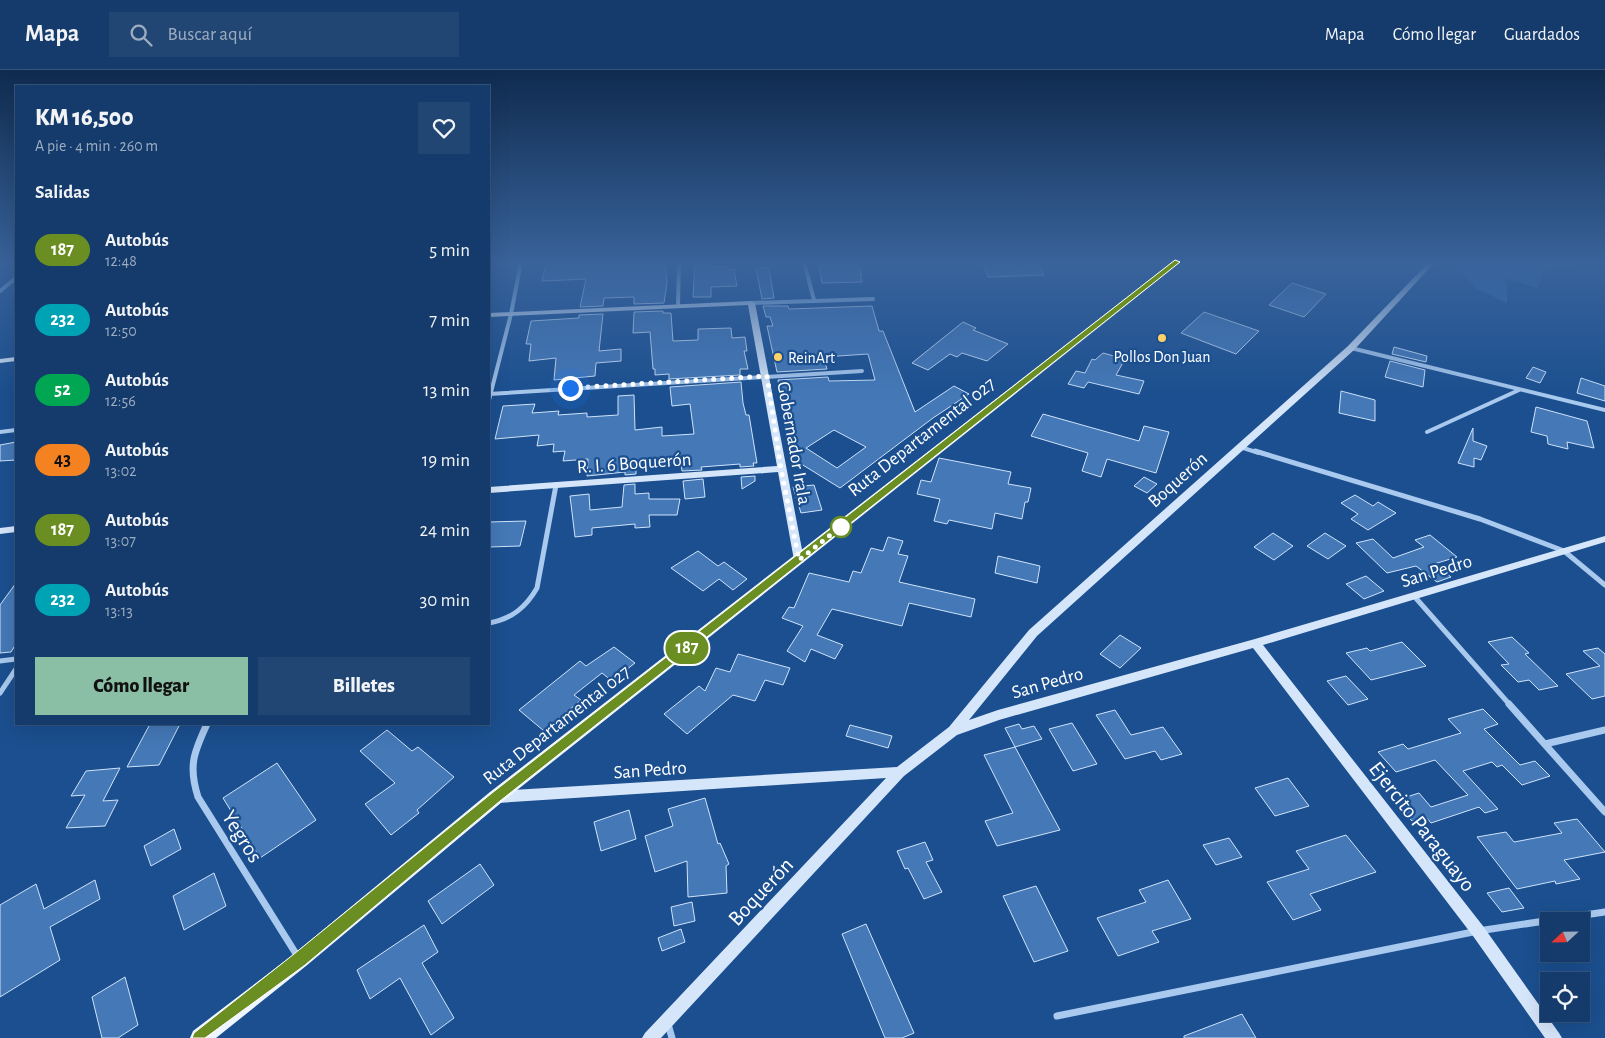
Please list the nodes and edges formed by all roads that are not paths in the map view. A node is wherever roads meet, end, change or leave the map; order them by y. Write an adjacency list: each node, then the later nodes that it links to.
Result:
1 (512, 307): 6 (street)
2 (654, 307): 6 (street)
3 (752, 307): 12 (street, Gobernador Irala)
4 (1120, 307): 27 (main road, Ruta Departamental 027)
5 (1389, 307): 8 (street, Boquerón)
6 (511, 314): 7 (street); 14 (street)
7 (490, 316)
8 (1351, 348): 13 (street); 19 (street, Boquerón)
9 (15, 359): 10 (street)
10 (0, 361)
11 (862, 371): 12 (street)
12 (767, 376): 14 (street); 20 (street, Gobernador Irala)
13 (1519, 390): 15 (street); 18 (street)
14 (490, 394)
15 (1605, 410)
16 (15, 430): 17 (street)
17 (0, 432)
18 (1427, 432)
19 (1240, 447): 26 (street); 38 (street, Boquerón)
20 (781, 469): 21 (street, R. I. 6 Boquerón); 27 (street, Gobernador Irala)
21 (556, 485): 22 (street, R. I. 6 Boquerón); 30 (street)
22 (490, 490)
23 (15, 529): 24 (street)
24 (0, 531)
25 (1605, 539): 26 (street, San Pedro)
26 (1564, 551): 28 (street); 29 (street, San Pedro)
27 (799, 560): 41 (main road, Ruta Departamental 027)
28 (1605, 586)
29 (1414, 596): 31 (street, San Pedro); 39 (street)
30 (490, 624)
31 (1255, 643): 38 (street, San Pedro); 44 (street, Ejercito Paraguayo)
32 (15, 659): 33 (street)
33 (0, 661)
34 (15, 670): 35 (street)
35 (0, 692)
36 (207, 725): 45 (street, Yegros)
37 (1605, 730): 39 (street)
38 (953, 731): 40 (street, San Pedro)
39 (1545, 744): 42 (street)
40 (900, 772): 41 (street, San Pedro); 47 (street, Boquerón)
41 (496, 797): 45 (main road, Ruta Departamental 027)
42 (1605, 812)
43 (1605, 912): 44 (street)
44 (1478, 931): 46 (street); 51 (street, Ejercito Paraguayo)
45 (300, 960): 48 (main road, Ruta Departamental 027)
46 (1057, 1016)
47 (667, 1022): 49 (street, Boquerón); 50 (street)
48 (200, 1038)
49 (650, 1038)
50 (672, 1038)
51 (1554, 1038)

